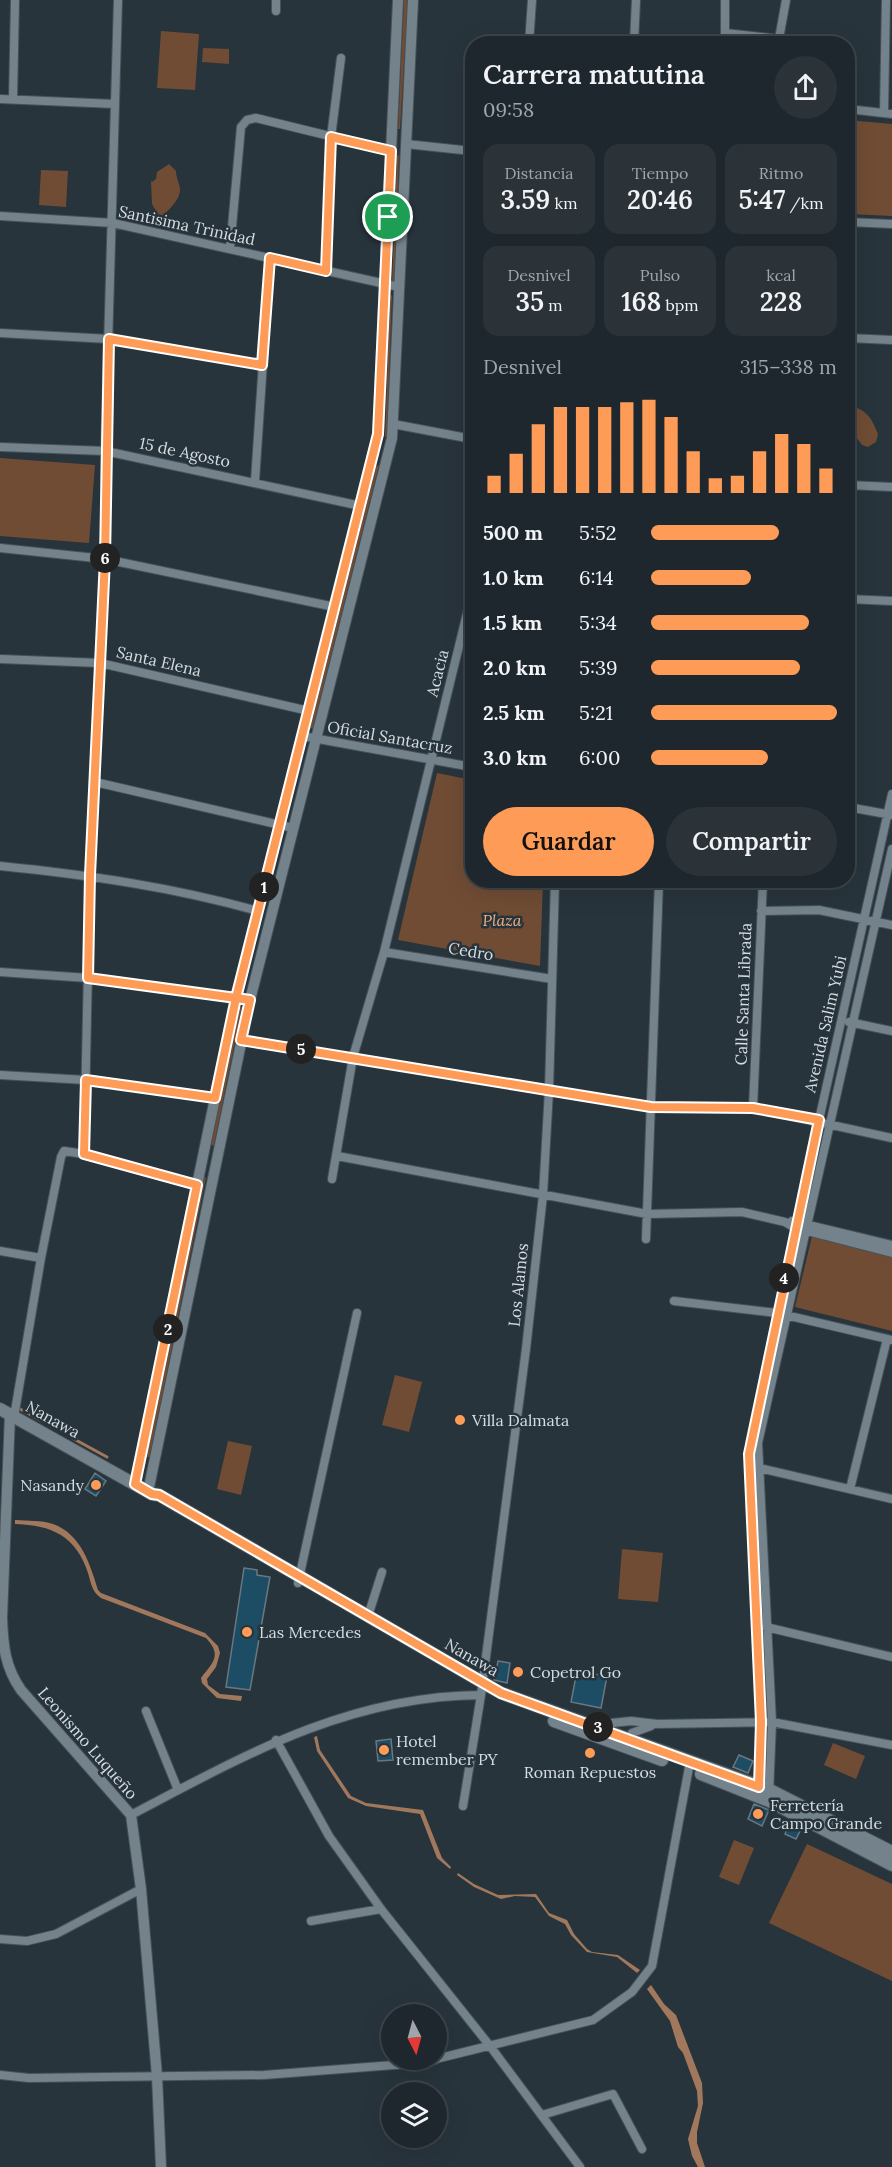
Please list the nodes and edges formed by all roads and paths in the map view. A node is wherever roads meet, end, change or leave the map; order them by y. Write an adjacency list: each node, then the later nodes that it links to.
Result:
1 (15, 0): 19 (street)
2 (118, 0): 20 (street)
3 (276, 0): 11 (street)
4 (398, 0): 25 (street)
5 (413, 0): 24 (street)
6 (532, 0): 13 (street)
7 (636, 0): 14 (street)
8 (725, 0): 12 (street)
9 (786, 0): 16 (street)
10 (885, 0): 22 (street)
11 (276, 11)
12 (725, 33): 15 (street)
13 (530, 36)
14 (634, 36)
15 (752, 36)
16 (780, 36)
17 (340, 58): 23 (street)
18 (0, 99): 19 (street)
19 (13, 99): 20 (street)
20 (115, 104): 29 (street)
21 (855, 110): 22 (street)
22 (888, 114)
23 (331, 137): 25 (street); 31 (street); 33 (street)
24 (406, 144): 25 (street); 26 (street); 35 (street)
25 (391, 146): 34 (street)
26 (465, 150)
27 (0, 216): 29 (street, Santisima Trinidad)
28 (855, 222): 30 (street)
29 (113, 223): 31 (street, Santisima Trinidad); 38 (street)
30 (892, 224)
31 (230, 249): 32 (street, Santisima Trinidad)
32 (270, 258): 33 (street, Santisima Trinidad); 40 (street)
33 (326, 271): 34 (street, Santisima Trinidad)
34 (385, 284): 35 (street, Santisima Trinidad); 45 (street)
35 (399, 287): 41 (street)
36 (0, 333): 38 (street)
37 (855, 338): 39 (street)
38 (109, 339): 40 (street); 44 (street)
39 (892, 340)
40 (262, 365): 47 (street)
41 (393, 424): 42 (street); 46 (street)
42 (465, 438)
43 (0, 447): 44 (street, 15 de Agosto)
44 (105, 451): 47 (street, 15 de Agosto); 52 (street)
45 (374, 451): 46 (street); 50 (street)
46 (388, 454): 58 (street)
47 (255, 481): 50 (street, 15 de Agosto)
48 (855, 485): 49 (street)
49 (892, 487)
50 (361, 506): 55 (street)
51 (0, 548): 52 (street)
52 (105, 559): 55 (street); 60 (street)
53 (855, 599): 54 (street)
54 (892, 601)
55 (335, 607): 57 (street)
56 (465, 622): 64 (street, Acacia)
57 (324, 650): 58 (street); 61 (street)
58 (337, 653): 63 (street)
59 (0, 658): 60 (street, Santa Elena)
60 (100, 663): 61 (street, Santa Elena); 66 (street)
61 (309, 711): 62 (street)
62 (302, 736): 63 (street, Oficial Santacruz); 70 (street)
63 (315, 739): 64 (street, Oficial Santacruz); 71 (street)
64 (431, 760): 65 (street, Oficial Santacruz); 83 (street, Acacia)
65 (465, 766)
66 (94, 782): 70 (street); 74 (street)
67 (892, 794): 69 (street, Avenida Salim Yubi)
68 (855, 808): 69 (street)
69 (890, 814): 80 (street, Avenida Salim Yubi)
70 (280, 825): 71 (street); 78 (street)
71 (293, 828): 88 (street)
72 (892, 849): 81 (street, Avenida Salim Yubi)
73 (0, 866): 74 (street)
74 (90, 875): 78 (street); 85 (street)
75 (555, 888): 86 (street, Los Alamos)
76 (659, 888): 98 (street)
77 (762, 888): 79 (street, Calle Santa Librada)
78 (258, 911): 87 (street)
79 (761, 911): 80 (street); 99 (street, Calle Santa Librada)
80 (865, 919): 81 (street); 89 (street, Avenida Salim Yubi)
81 (876, 921): 82 (street); 90 (street, Avenida Salim Yubi)
82 (892, 925)
83 (384, 952): 86 (street, Cedro); 93 (street, Acacia)
84 (0, 972): 85 (street)
85 (88, 978): 87 (street); 95 (street)
86 (552, 979): 96 (street, Los Alamos)
87 (236, 998): 88 (street); 97 (street)
88 (250, 1000): 92 (street)
89 (841, 1020): 90 (street); 100 (street, Avenida Salim Yubi)
90 (853, 1023): 91 (street); 101 (street, Avenida Salim Yubi)
91 (892, 1031)
92 (241, 1040): 93 (street); 106 (street)
93 (353, 1057): 96 (street); 104 (street, Acacia)
94 (0, 1075): 95 (street)
95 (86, 1080): 97 (street); 103 (street)
96 (549, 1090): 98 (street); 109 (street, Los Alamos)
97 (215, 1098): 105 (street)
98 (651, 1107): 99 (street); 110 (street)
99 (753, 1108): 100 (street)
100 (819, 1120): 101 (street); 111 (street, Avenida Salim Yubi)
101 (831, 1123): 102 (street); 112 (street, Avenida Salim Yubi)
102 (892, 1138)
103 (84, 1154): 108 (street); 117 (street)
104 (337, 1156): 107 (street, Acacia); 109 (street)
105 (202, 1162): 106 (street); 108 (street)
106 (215, 1166): 123 (street)
107 (332, 1179)
108 (197, 1185): 122 (street)
109 (543, 1196): 110 (street); 137 (street, Los Alamos)
110 (647, 1214): 111 (street); 113 (street)
111 (796, 1224): 112 (street); 120 (street, Avenida Salim Yubi)
112 (808, 1227): 114 (street); 116 (street); 121 (street, Avenida Salim Yubi)
113 (646, 1239)
114 (892, 1245)
115 (0, 1251): 117 (street)
116 (892, 1253)
117 (41, 1258): 125 (street)
118 (674, 1301): 120 (street)
119 (357, 1313): 132 (street)
120 (777, 1313): 121 (street); 126 (street, Avenida Salim Yubi)
121 (787, 1315): 124 (street); 126 (street, Avenida Salim Yubi)
122 (170, 1322): 123 (street); 127 (street)
123 (182, 1326): 129 (street)
124 (890, 1340): 128 (street)
125 (8, 1413): 127 (main road, Nanawa); 134 (street, Leonismo Luqueño)
126 (754, 1467): 128 (street); 135 (street, Avenida Salim Yubi); 139 (street, Avenida Salim Yubi)
127 (135, 1484): 129 (main road, Nanawa)
128 (850, 1489): 130 (street)
129 (150, 1493): 132 (main road, Nanawa)
130 (892, 1498)
131 (382, 1572): 133 (street)
132 (299, 1580): 133 (main road, Nanawa); 137 (main road, Nanawa)
133 (368, 1616): 137 (main road, Nanawa)
134 (1, 1618): 150 (street, Leonismo Luqueño)
135 (766, 1627): 136 (street); 140 (street, Avenida Salim Yubi)
136 (892, 1657)
137 (481, 1689): 142 (main road, Nanawa); 143 (street); 146 (main road, Nanawa); 149 (street, Los Alamos)
138 (146, 1711): 147 (street)
139 (761, 1722): 140 (street); 141 (street); 148 (street, Avenida Salim Yubi)
140 (772, 1722): 145 (street); 148 (street, Avenida Salim Yubi)
141 (657, 1724): 142 (street); 144 (street)
142 (593, 1725): 144 (main road, Nanawa)
143 (276, 1740): 147 (street); 154 (street)
144 (634, 1741): 146 (main road, Nanawa)
145 (892, 1745)
146 (689, 1766): 148 (main road, Nanawa); 157 (street)
147 (178, 1790): 150 (street)
148 (764, 1794): 151 (main road, Nanawa); 152 (main road, Nanawa)
149 (463, 1806)
150 (131, 1815): 153 (street, Leonismo Luqueño)
151 (892, 1852)
152 (892, 1865)
153 (141, 1888): 156 (street); 161 (street, Leonismo Luqueño)
154 (381, 1909): 155 (street); 157 (street)
155 (311, 1921)
156 (0, 1939)
157 (490, 2046): 158 (street); 162 (street)
158 (447, 2056)
159 (381, 2066): 161 (street)
160 (0, 2075): 161 (street)
161 (157, 2076): 164 (street, Leonismo Luqueño)
162 (542, 2115): 163 (street); 165 (street)
163 (642, 2149)
164 (161, 2167)
165 (580, 2167)

